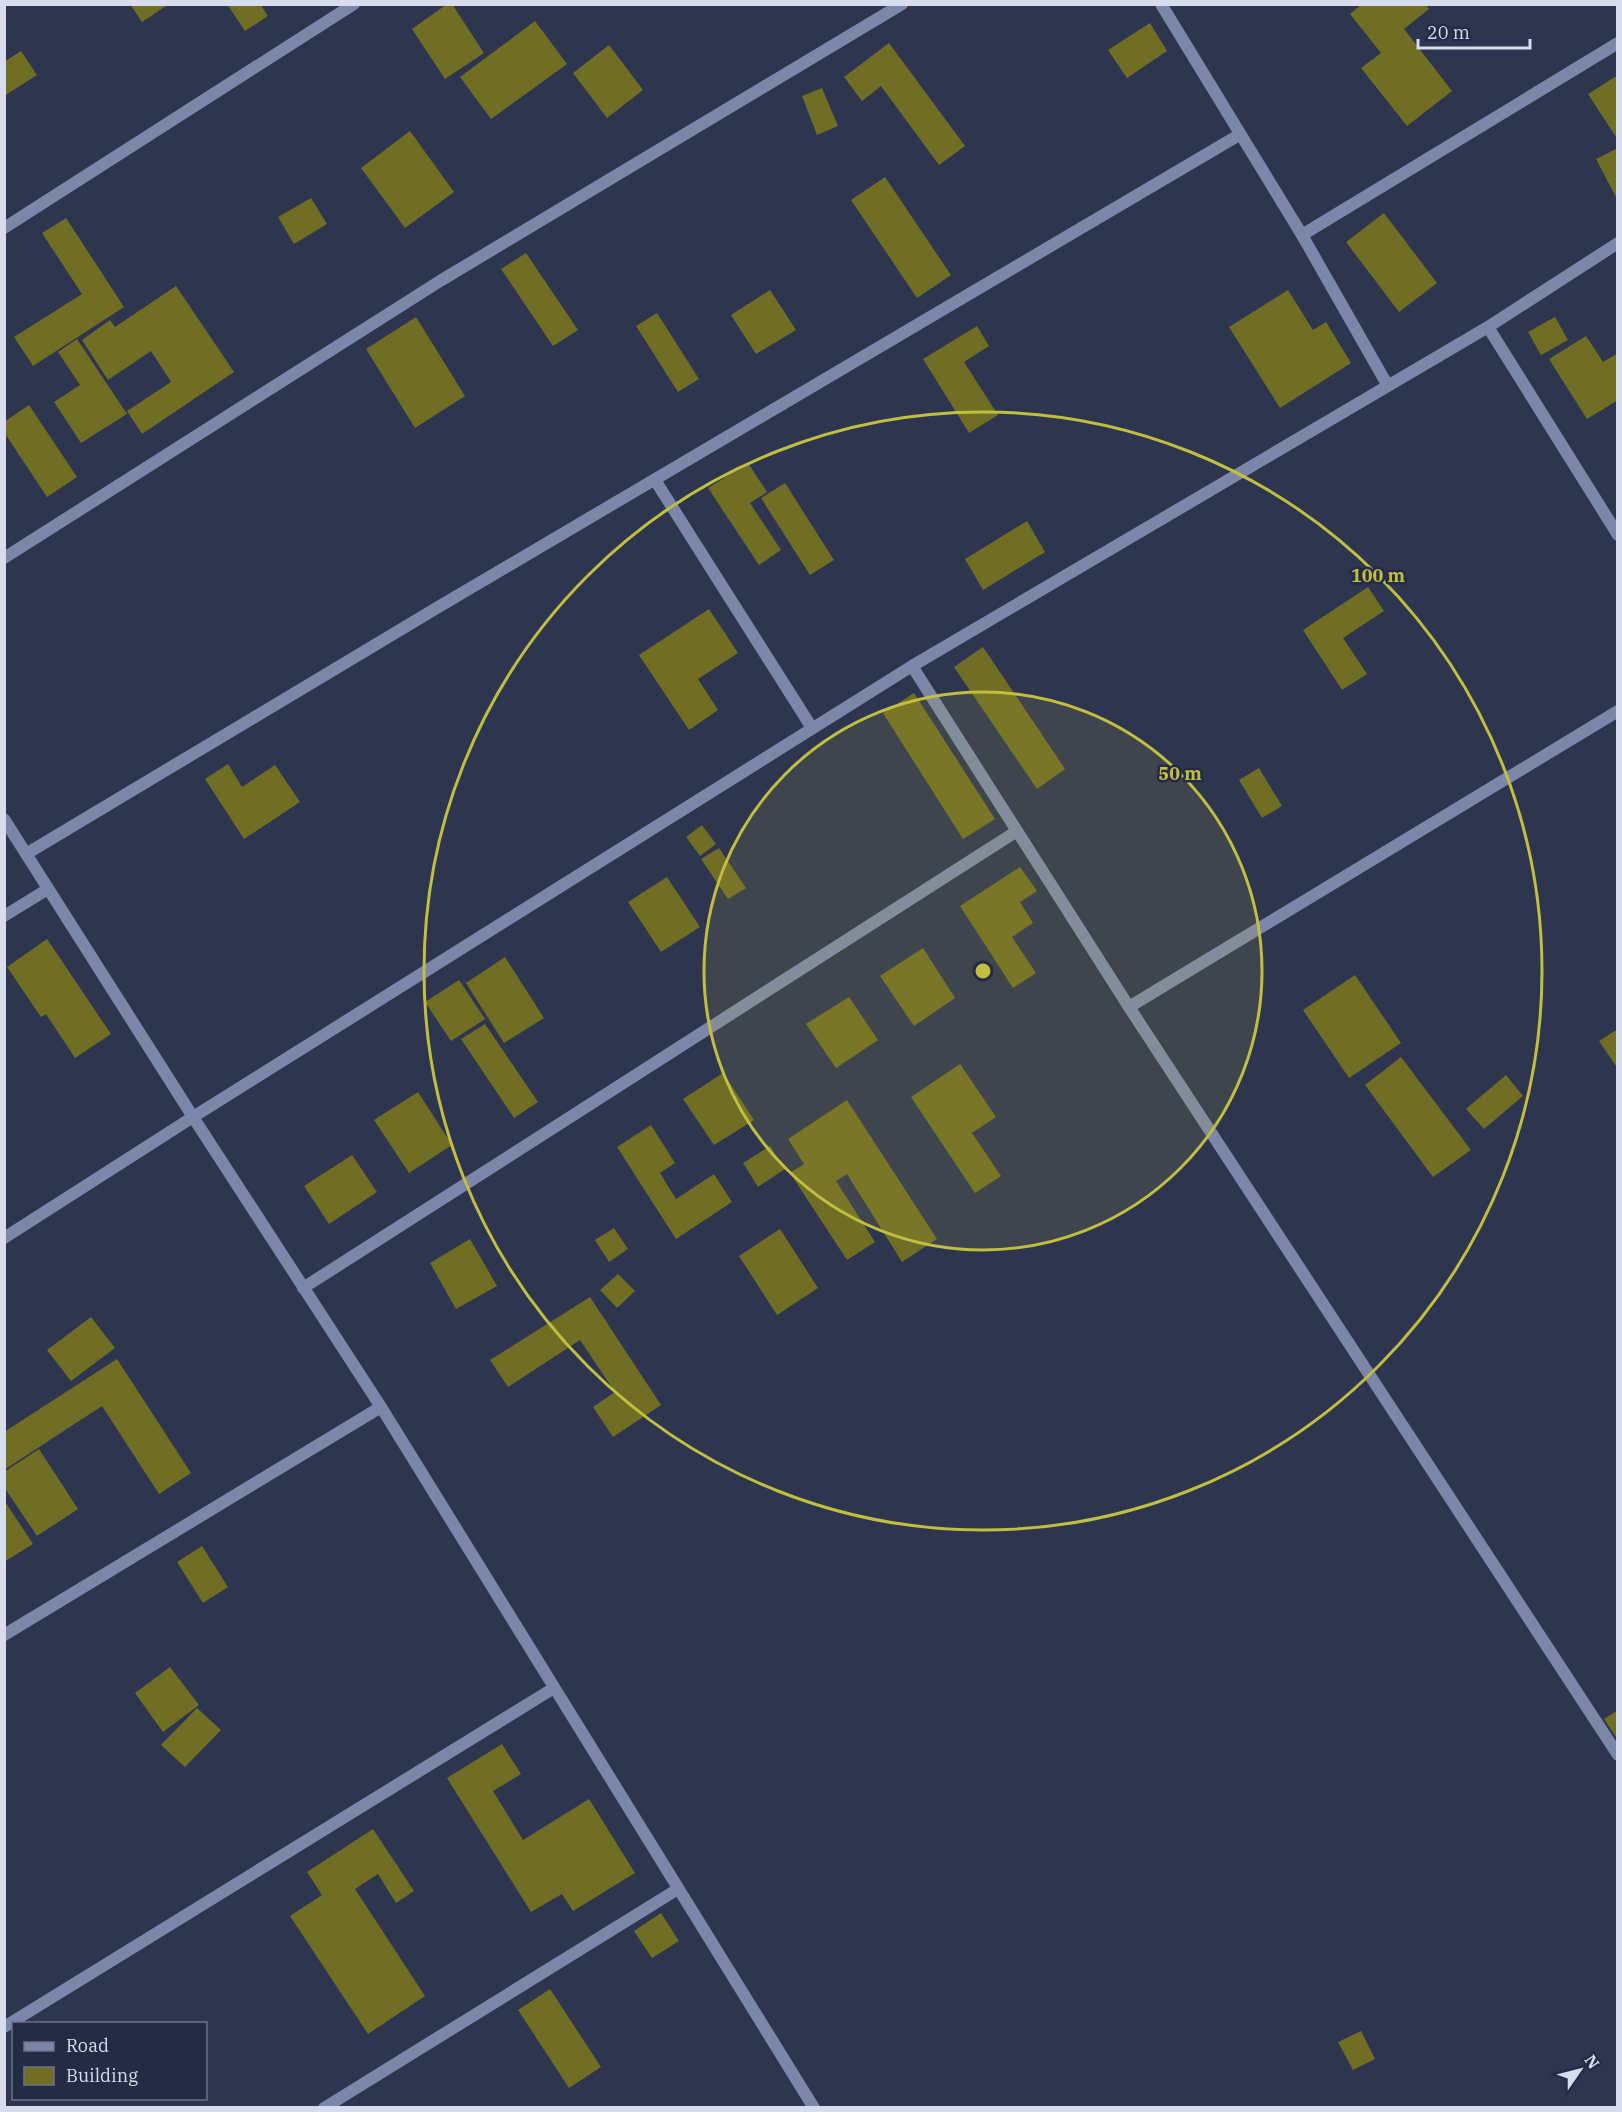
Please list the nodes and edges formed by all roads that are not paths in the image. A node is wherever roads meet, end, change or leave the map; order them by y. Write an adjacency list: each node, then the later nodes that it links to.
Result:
1 (354, 4): 6 (street)
2 (902, 4): 13 (street)
3 (1161, 4): 5 (street)
4 (1617, 43): 7 (street)
5 (1239, 135): 7 (street); 11 (street)
6 (4, 228)
7 (1302, 235): 10 (street)
8 (1617, 243): 9 (street)
9 (1488, 327): 10 (street); 12 (street)
10 (1388, 386): 14 (street)
11 (655, 480): 16 (street); 19 (street)
12 (1617, 535)
13 (4, 558)
14 (912, 666): 16 (street); 18 (street)
15 (1617, 711): 22 (street)
16 (812, 728): 23 (street)
17 (4, 819): 19 (street)
18 (1017, 831): 22 (street); 25 (street)
19 (26, 854): 20 (street)
20 (48, 890): 21 (street); 23 (street)
21 (4, 916)
22 (1129, 1007): 29 (street)
23 (193, 1117): 24 (street); 25 (street)
24 (4, 1238)
25 (303, 1288): 26 (street)
26 (381, 1407): 27 (street); 28 (street)
27 (4, 1635)
28 (554, 1688): 30 (street); 31 (street)
29 (1617, 1755)
30 (678, 1888): 32 (street); 33 (street)
31 (12, 2022)
32 (324, 2108)
33 (813, 2108)

